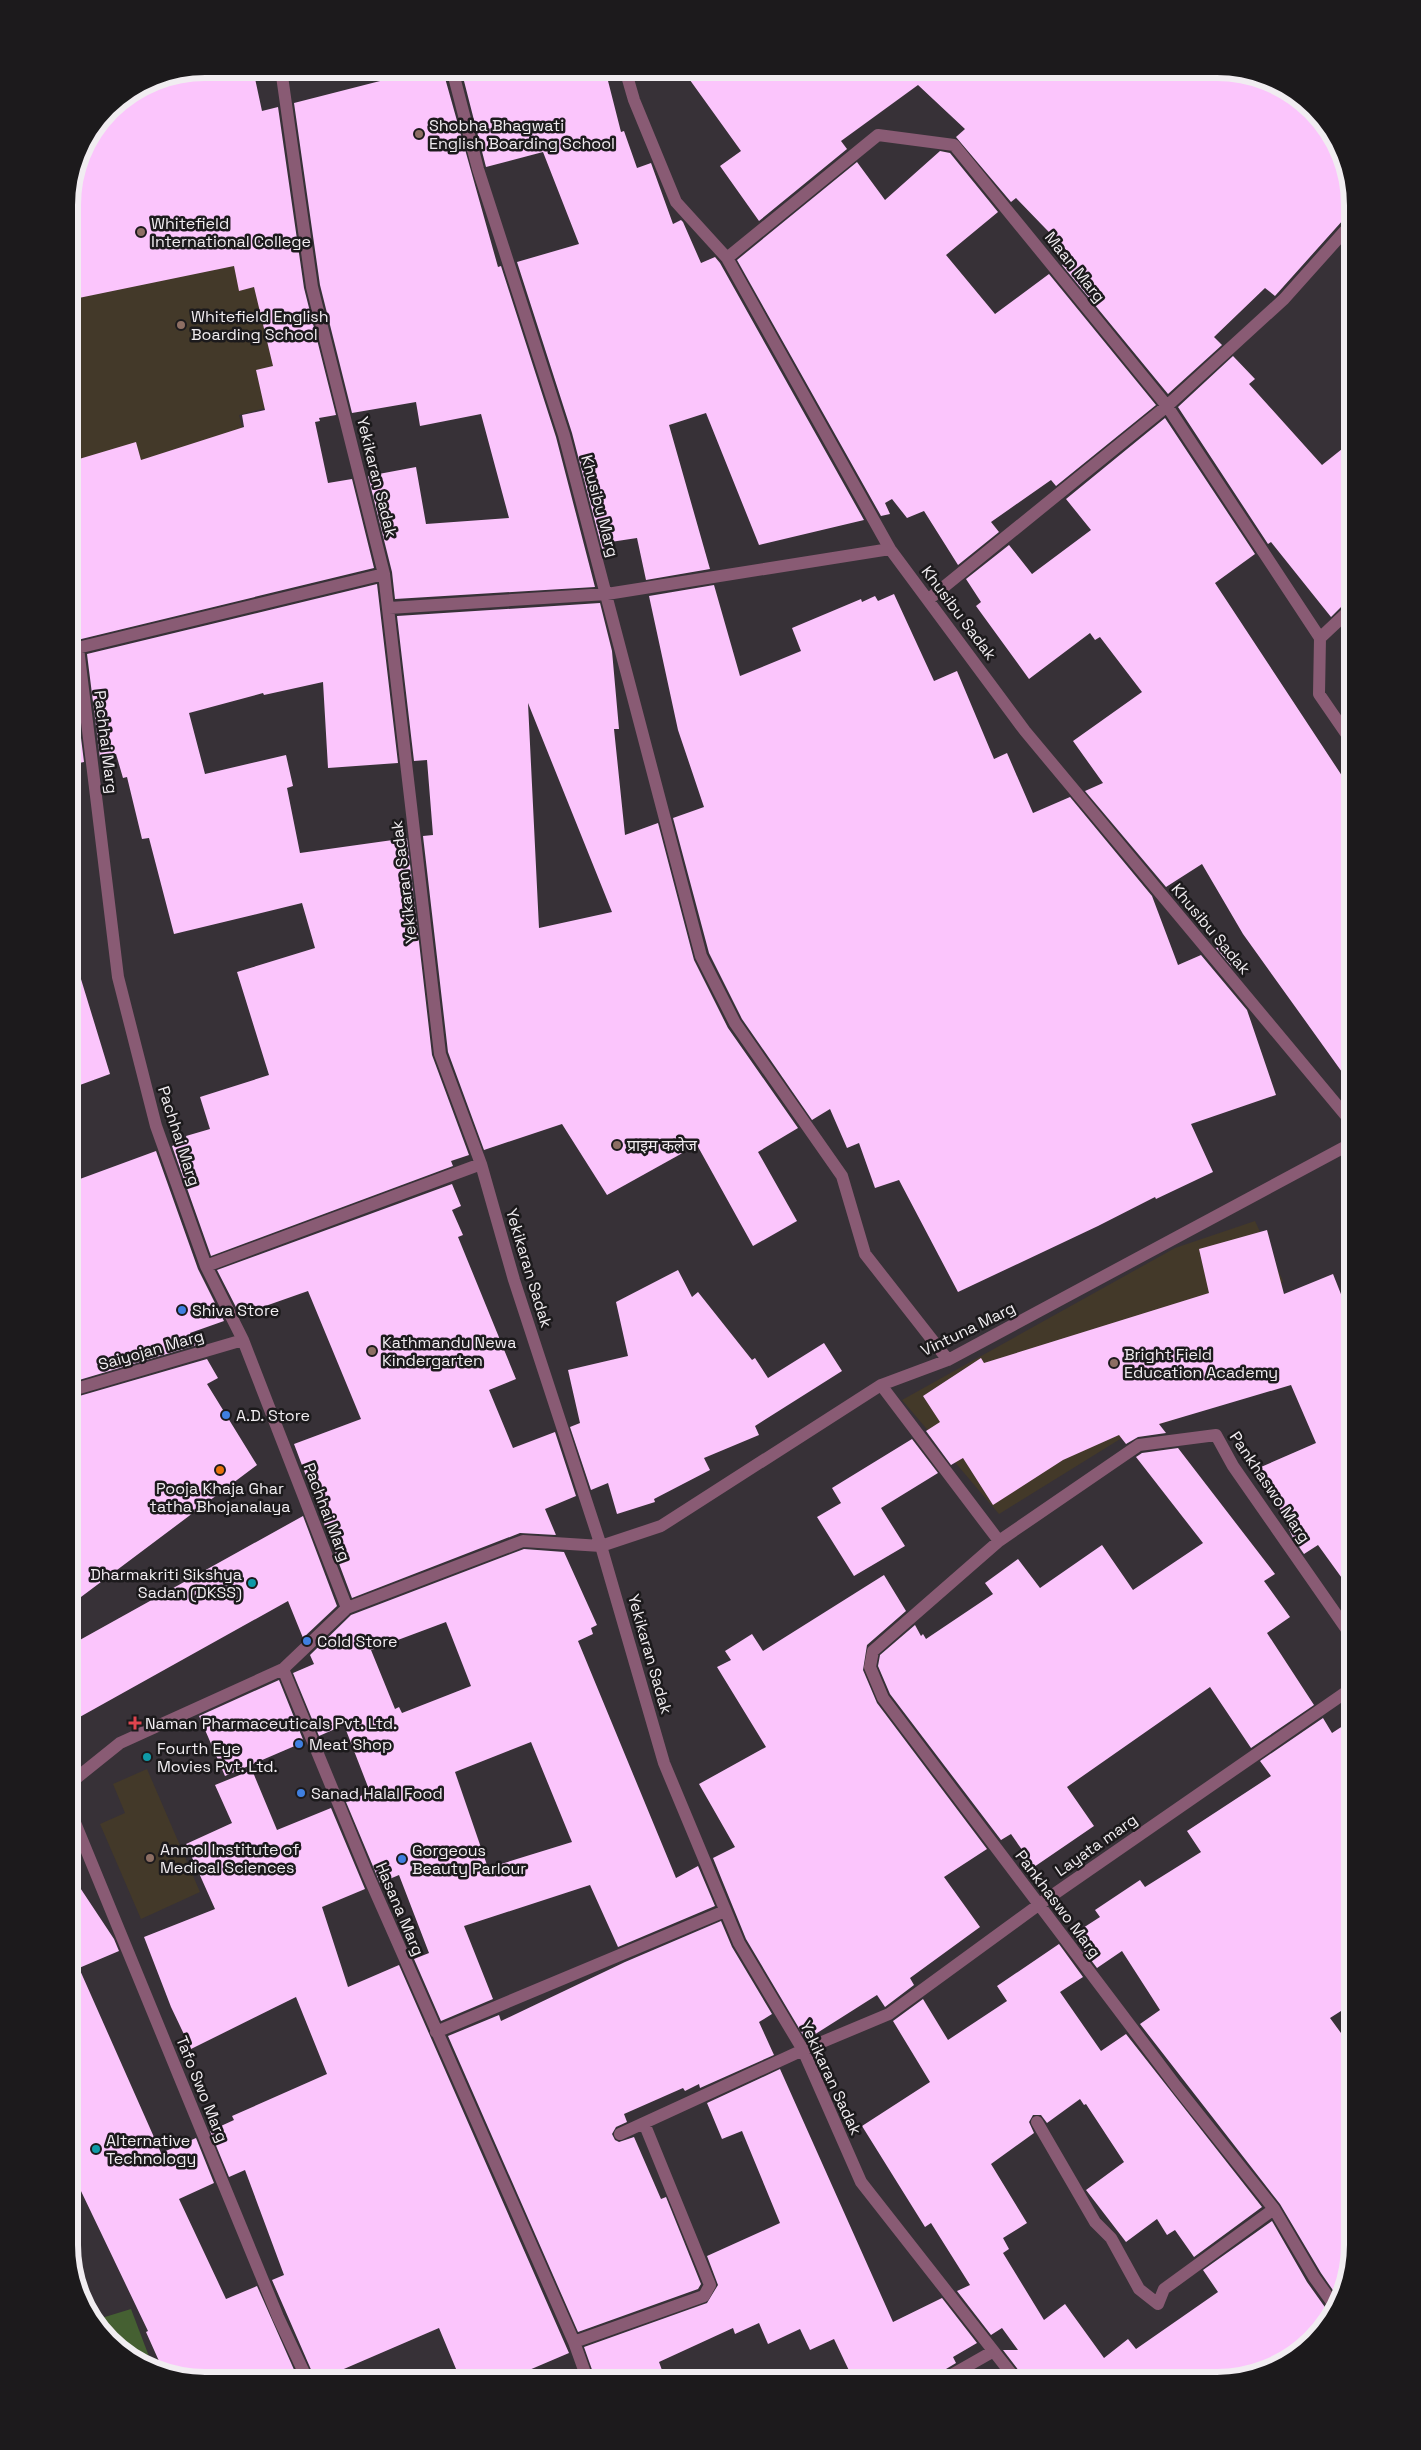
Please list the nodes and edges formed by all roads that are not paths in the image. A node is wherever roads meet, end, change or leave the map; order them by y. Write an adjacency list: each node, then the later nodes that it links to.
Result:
1 (282, 78): 8 (street, Yekikaran Sadak)
2 (454, 78): 9 (street, Khusibu Marg)
3 (628, 78): 5 (street, Khusibu Sadak)
4 (1344, 232): 6 (street)
5 (727, 258): 6 (street, Maan Marg); 7 (street, Khusibu Sadak)
6 (1167, 406): 10 (street); 13 (street, Maan Marg)
7 (890, 548): 9 (street); 10 (street, Khusibu Sadak)
8 (384, 574): 11 (street, Yekikaran Sadak); 14 (street)
9 (607, 594): 11 (street); 22 (street, Khusibu Marg)
10 (929, 599): 17 (street, Khusibu Sadak)
11 (389, 608): 19 (street, Yekikaran Sadak)
12 (1344, 616): 13 (street)
13 (1320, 638): 16 (street)
14 (78, 648)
15 (78, 679): 20 (street, Pachhai Marg)
16 (1344, 730)
17 (1344, 1113)
18 (1344, 1147): 22 (street, Vintuna Marg)
19 (481, 1164): 20 (street); 26 (street, Yekikaran Sadak)
20 (206, 1266): 21 (street, Pachhai Marg)
21 (243, 1340): 24 (street, Saiyojan Marg); 27 (street, Pachhai Marg)
22 (948, 1360): 23 (street, Vintuna Marg)
23 (880, 1385): 25 (street); 26 (street, Vintuna Marg)
24 (78, 1388)
25 (1000, 1541): 28 (street, Pankhaswo Marg); 33 (street, Pankhaswo Marg)
26 (602, 1546): 27 (street); 34 (street, Yekikaran Sadak)
27 (347, 1608): 29 (street)
28 (1344, 1626)
29 (283, 1669): 31 (street); 35 (street, Hasana Marg)
30 (1344, 1694): 33 (street, Layata marg)
31 (78, 1777)
32 (78, 1830): 44 (street, Tafo Swo Marg)
33 (1038, 1906): 36 (street, Layata marg); 40 (street, Pankhaswo Marg)
34 (725, 1911): 35 (street); 36 (street, Yekikaran Sadak)
35 (436, 2032): 42 (street, Hasana Marg)
36 (803, 2050): 38 (street, Layata marg); 43 (street, Yekikaran Sadak)
37 (1037, 2122): 40 (street)
38 (644, 2123): 39 (street, Layata marg); 42 (street)
39 (620, 2134)
40 (1274, 2209): 41 (street, Pankhaswo Marg)
41 (1331, 2301)
42 (574, 2342): 45 (street, Hasana Marg)
43 (992, 2352): 46 (street); 47 (street, Yekikaran Sadak)
44 (304, 2372)
45 (585, 2372)
46 (957, 2372)
47 (1009, 2372)

